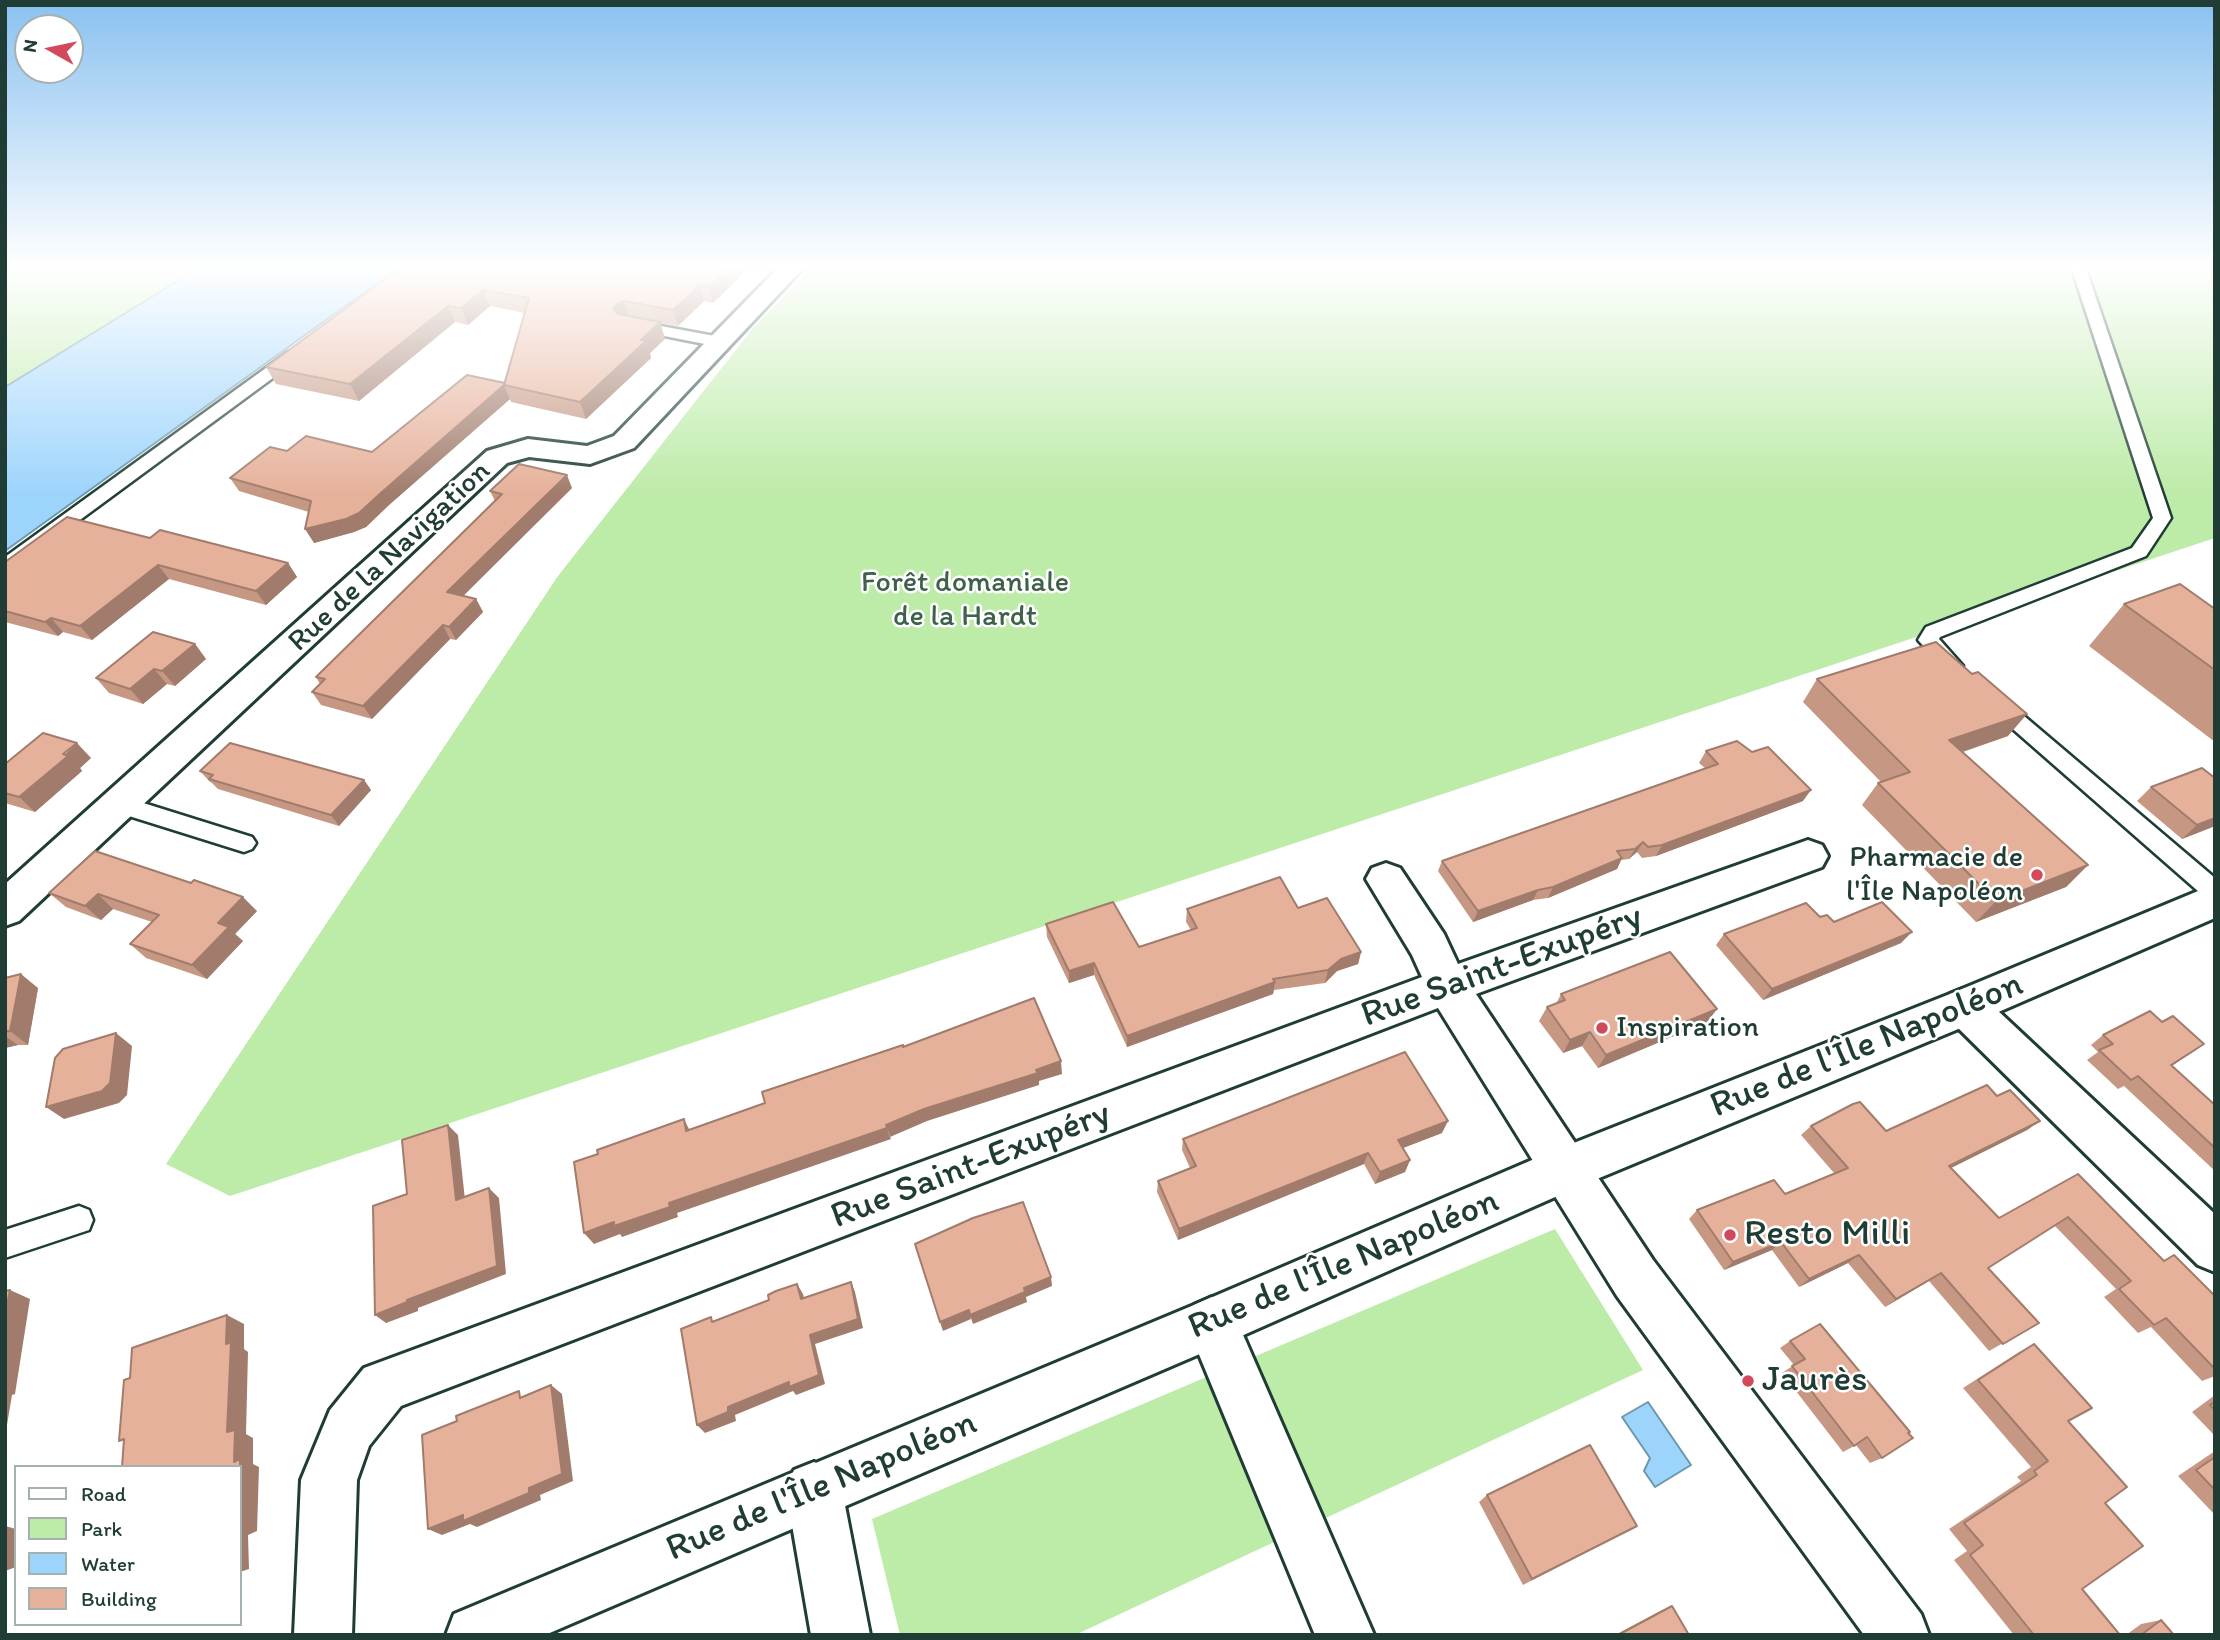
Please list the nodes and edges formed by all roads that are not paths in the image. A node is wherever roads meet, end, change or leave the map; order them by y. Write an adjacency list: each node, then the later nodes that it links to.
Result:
1 (720, 342): 7 (street, Rue de la Navigation)
2 (2104, 343): 5 (lane)
3 (305, 347): 4 (lane)
4 (5, 566)
5 (1965, 676)
6 (1986, 695): 11 (lane)
7 (121, 805): 8 (lane); 13 (street, Rue de la Navigation)
8 (244, 843)
9 (1808, 856): 14 (street, Rue Saint-Exupéry)
10 (1386, 879): 14 (street)
11 (2215, 892)
12 (2215, 900): 15 (street, Rue de l'Île Napoléon)
13 (5, 909)
14 (1447, 986): 16 (street); 22 (street, Rue Saint-Exupéry)
15 (1965, 1007): 16 (street, Rue de l'Île Napoléon); 19 (street)
16 (1563, 1170): 20 (street, Rue de l'Île Napoléon); 26 (street)
17 (79, 1220): 18 (lane)
18 (5, 1244)
19 (2215, 1248)
20 (1212, 1323): 21 (street, Rue de l'Île Napoléon); 25 (street)
21 (814, 1490): 23 (street, Rue de l'Île Napoléon); 24 (street)
22 (323, 1635)
23 (475, 1635)
24 (841, 1635)
25 (1345, 1635)
26 (1900, 1635)

